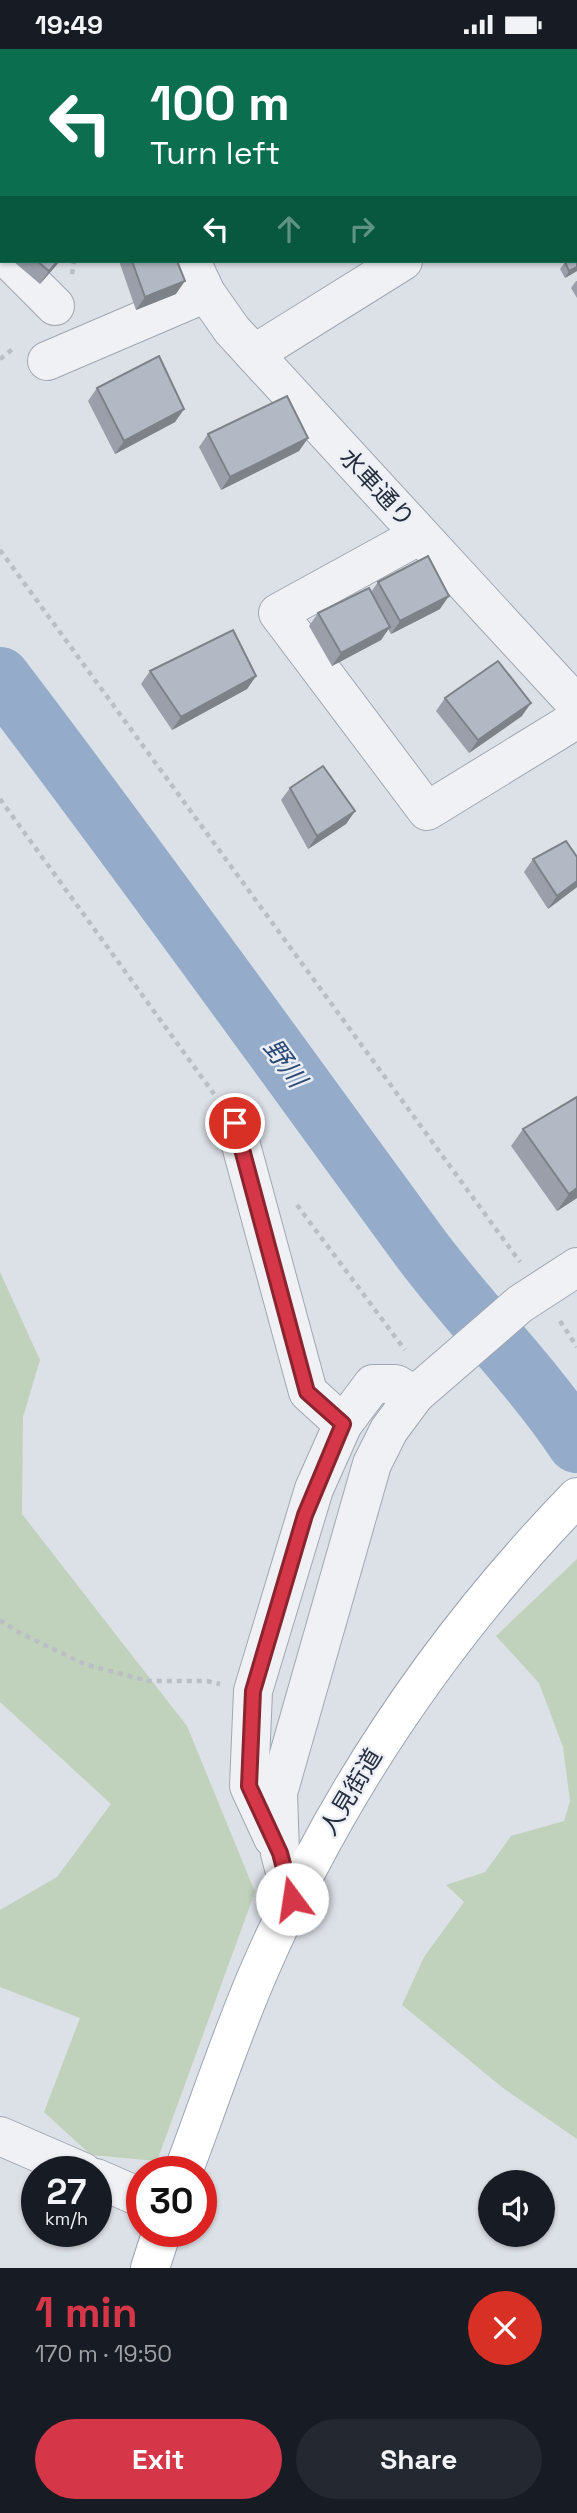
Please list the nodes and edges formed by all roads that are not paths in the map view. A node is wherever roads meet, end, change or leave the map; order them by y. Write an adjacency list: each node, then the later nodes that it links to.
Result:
1 (12, 263): 4 (street)
2 (400, 263): 5 (street)
3 (199, 277): 5 (street, 水車通り); 6 (street)
4 (55, 306)
5 (254, 354): 7 (street, 水車通り)
6 (47, 361)
7 (420, 535): 8 (street, 水車通り); 9 (street)
8 (577, 705)
9 (577, 719)
10 (235, 1123): 13 (street)
11 (577, 1267): 12 (street)
12 (423, 1390): 13 (street); 15 (street)
13 (343, 1424): 15 (street)
14 (577, 1497): 16 (main road, 人見街道)
15 (280, 1853): 16 (street)
16 (292, 1899): 19 (main road, 人見街道)
17 (0, 2136): 18 (street)
18 (46, 2156)
19 (189, 2156)
20 (157, 2247): 21 (main road)
21 (150, 2268)

